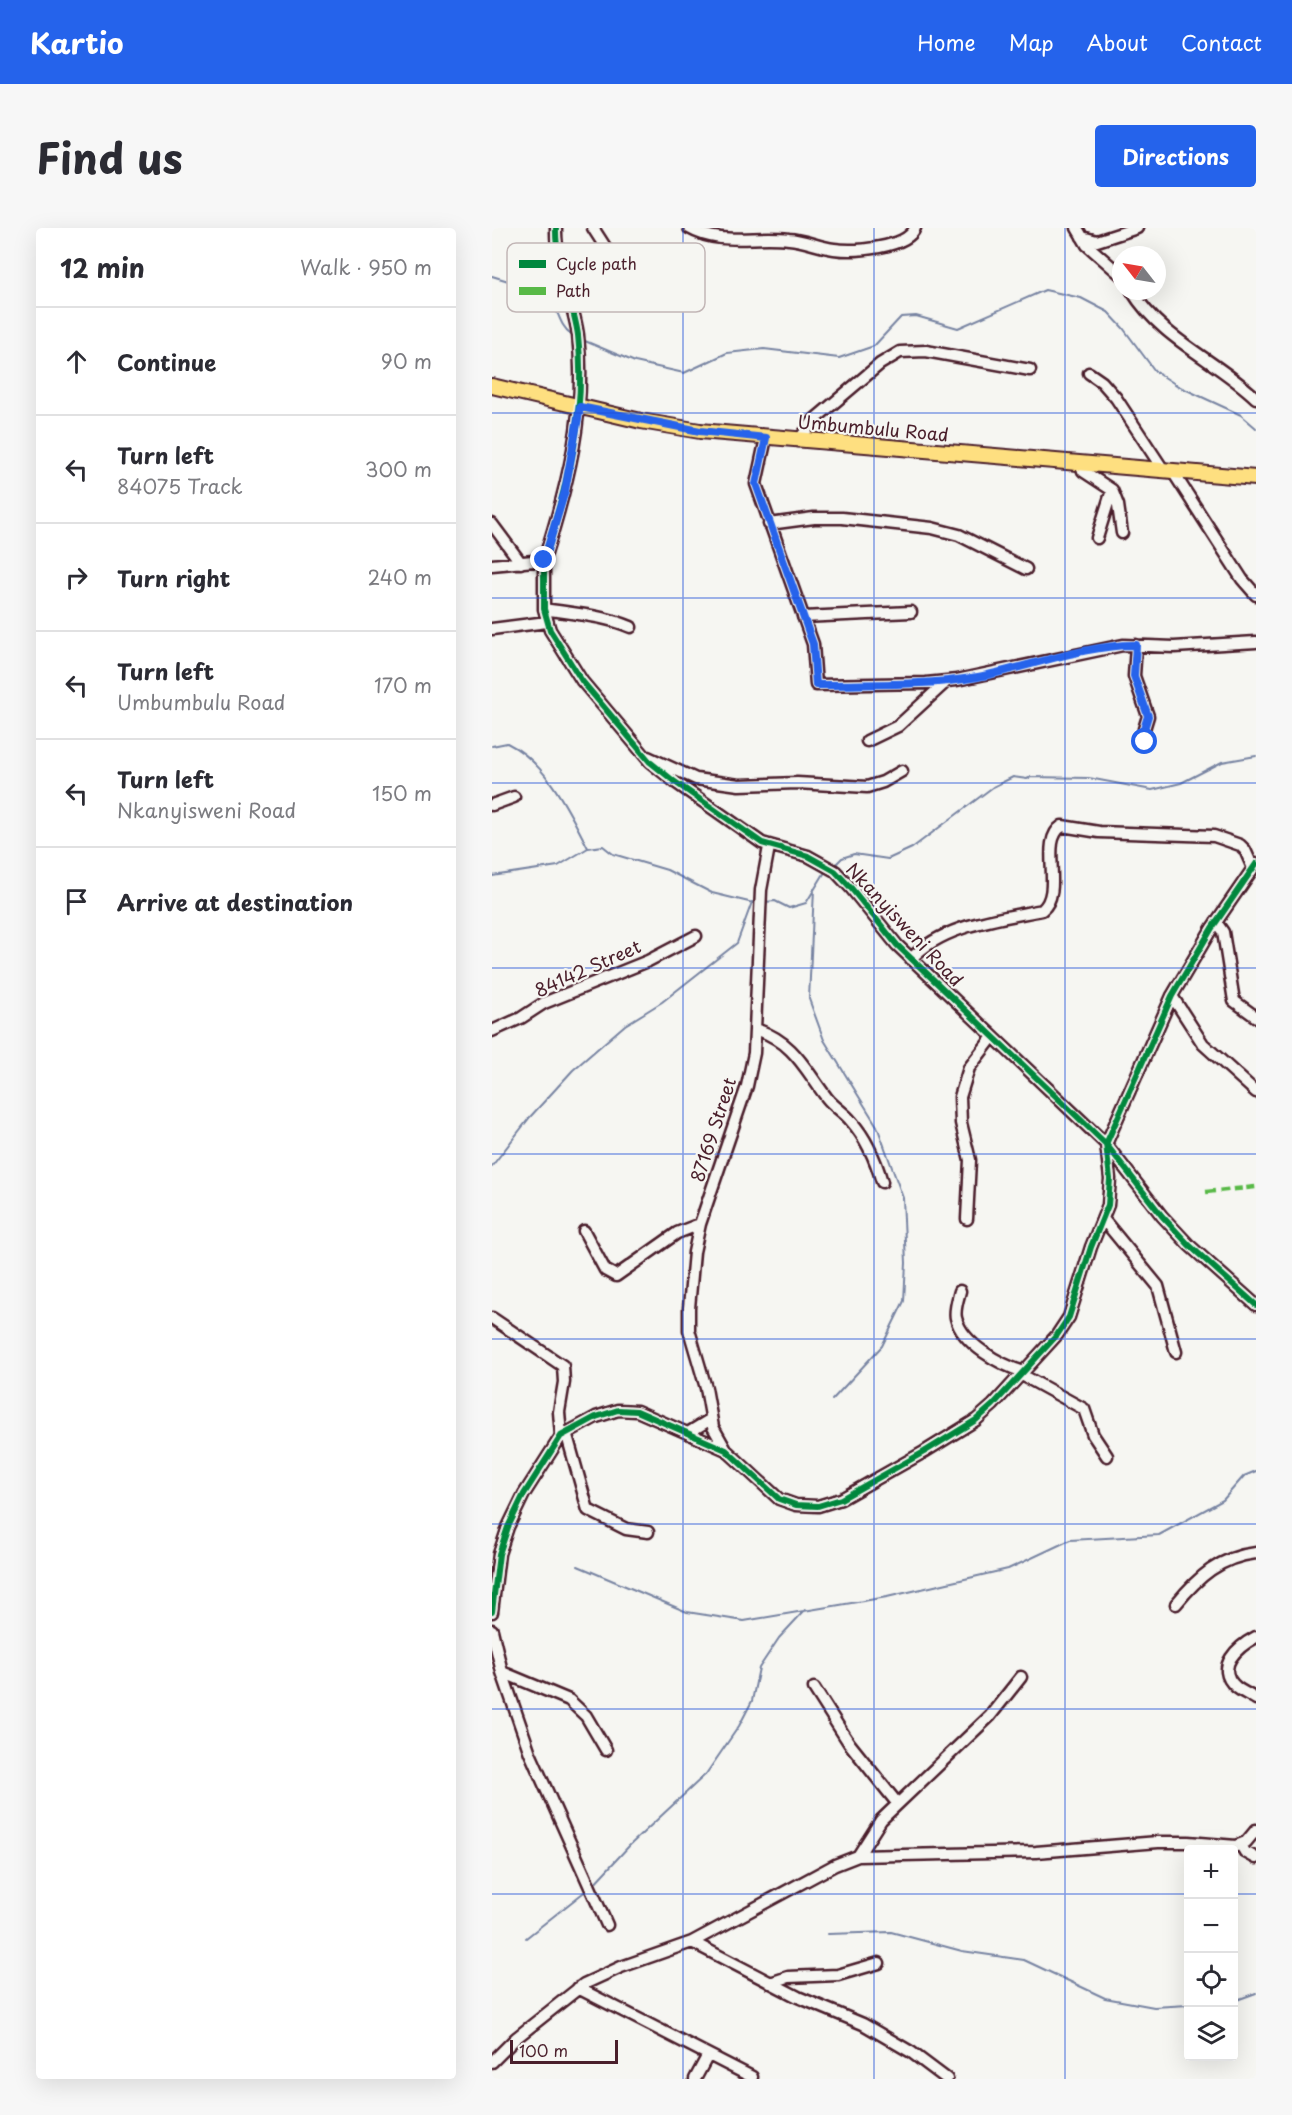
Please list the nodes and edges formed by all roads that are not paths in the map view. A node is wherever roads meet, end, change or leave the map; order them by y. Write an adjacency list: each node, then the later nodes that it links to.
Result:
1 (556, 228): 9 (street, Nkanyisweni Road)
2 (593, 228): 10 (street)
3 (689, 228): 8 (street)
4 (731, 228): 8 (street)
5 (915, 228): 8 (street)
6 (1137, 228): 7 (street)
7 (1079, 232): 11 (street)
8 (724, 239)
9 (558, 243)
10 (603, 243)
11 (1112, 267)
12 (1140, 300): 17 (street)
13 (572, 312): 18 (street, Nkanyisweni Road)
14 (1030, 370): 20 (street)
15 (1089, 373): 22 (street)
16 (492, 386): 18 (main road, Umbumbulu Road)
17 (1256, 398)
18 (580, 407): 19 (main road, Umbumbulu Road); 29 (street, Nkanyisweni Road)
19 (766, 438): 20 (main road, Umbumbulu Road); 26 (street)
20 (798, 441): 21 (main road, Umbumbulu Road)
21 (1081, 464): 22 (main road, Umbumbulu Road); 24 (street)
22 (1169, 471): 23 (main road, Umbumbulu Road); 33 (street)
23 (1256, 478)
24 (1112, 490): 27 (street); 28 (street)
25 (492, 524): 30 (street)
26 (769, 524): 32 (street); 36 (street)
27 (1122, 533)
28 (1097, 538)
29 (544, 560): 30 (street); 34 (street, Nkanyisweni Road)
30 (521, 563): 31 (street)
31 (492, 565)
32 (1026, 569)
33 (1256, 595)
34 (544, 609): 37 (street, Nkanyisweni Road); 38 (street)
35 (911, 612): 36 (street)
36 (803, 617): 42 (street)
37 (547, 622): 39 (street); 45 (street, Nkanyisweni Road)
38 (631, 627)
39 (492, 629)
40 (1256, 642): 41 (street)
41 (1136, 645): 42 (street); 44 (street)
42 (947, 681): 43 (street)
43 (867, 741)
44 (1145, 742)
45 (646, 757): 46 (street); 49 (street, Nkanyisweni Road)
46 (902, 771)
47 (514, 797): 48 (street)
48 (492, 805)
49 (769, 847): 53 (street, Nkanyisweni Road); 56 (street, 87169 Street)
50 (1255, 866): 51 (street); 53 (street)
51 (1216, 922): 54 (street); 55 (street)
52 (696, 936): 57 (street, 84142 Street)
53 (911, 959): 58 (street, Nkanyisweni Road)
54 (1172, 996): 59 (street); 60 (street)
55 (1256, 1017)
56 (756, 1029): 61 (street); 64 (street, 87169 Street)
57 (492, 1031)
58 (992, 1038): 60 (street, Nkanyisweni Road); 62 (street)
59 (1256, 1092)
60 (1106, 1144): 63 (street); 67 (street, Nkanyisweni Road)
61 (882, 1182)
62 (967, 1219)
63 (1103, 1219): 69 (street); 70 (street)
64 (700, 1224): 65 (street); 71 (street, 87169 Street)
65 (584, 1232)
66 (960, 1291): 70 (street)
67 (1256, 1305)
68 (492, 1318): 73 (street)
69 (1176, 1352)
70 (1023, 1373): 74 (street); 75 (street)
71 (711, 1419): 72 (street); 74 (street, 87169 Street)
72 (688, 1433): 73 (street); 74 (street)
73 (563, 1434): 76 (street); 78 (street)
74 (726, 1450)
75 (1107, 1456)
76 (648, 1532)
77 (1256, 1553): 79 (street)
78 (494, 1571): 80 (street)
79 (1176, 1604)
80 (492, 1612)
81 (492, 1630): 83 (street)
82 (1256, 1636): 86 (street)
83 (502, 1672): 87 (street); 93 (street)
84 (1022, 1677): 88 (street)
85 (814, 1688): 88 (street)
86 (1256, 1699)
87 (606, 1750)
88 (897, 1803): 91 (street)
89 (1256, 1830): 90 (street)
90 (1241, 1845): 91 (street); 92 (street)
91 (858, 1856): 94 (street)
92 (1256, 1858)
93 (607, 1925)
94 (692, 1942): 96 (street); 97 (street)
95 (879, 1963): 96 (street)
96 (770, 1983): 102 (street)
97 (578, 1988): 98 (street); 99 (street)
98 (708, 2055): 100 (street); 101 (street)
99 (492, 2062)
100 (752, 2077)
101 (695, 2079)
102 (947, 2079)

